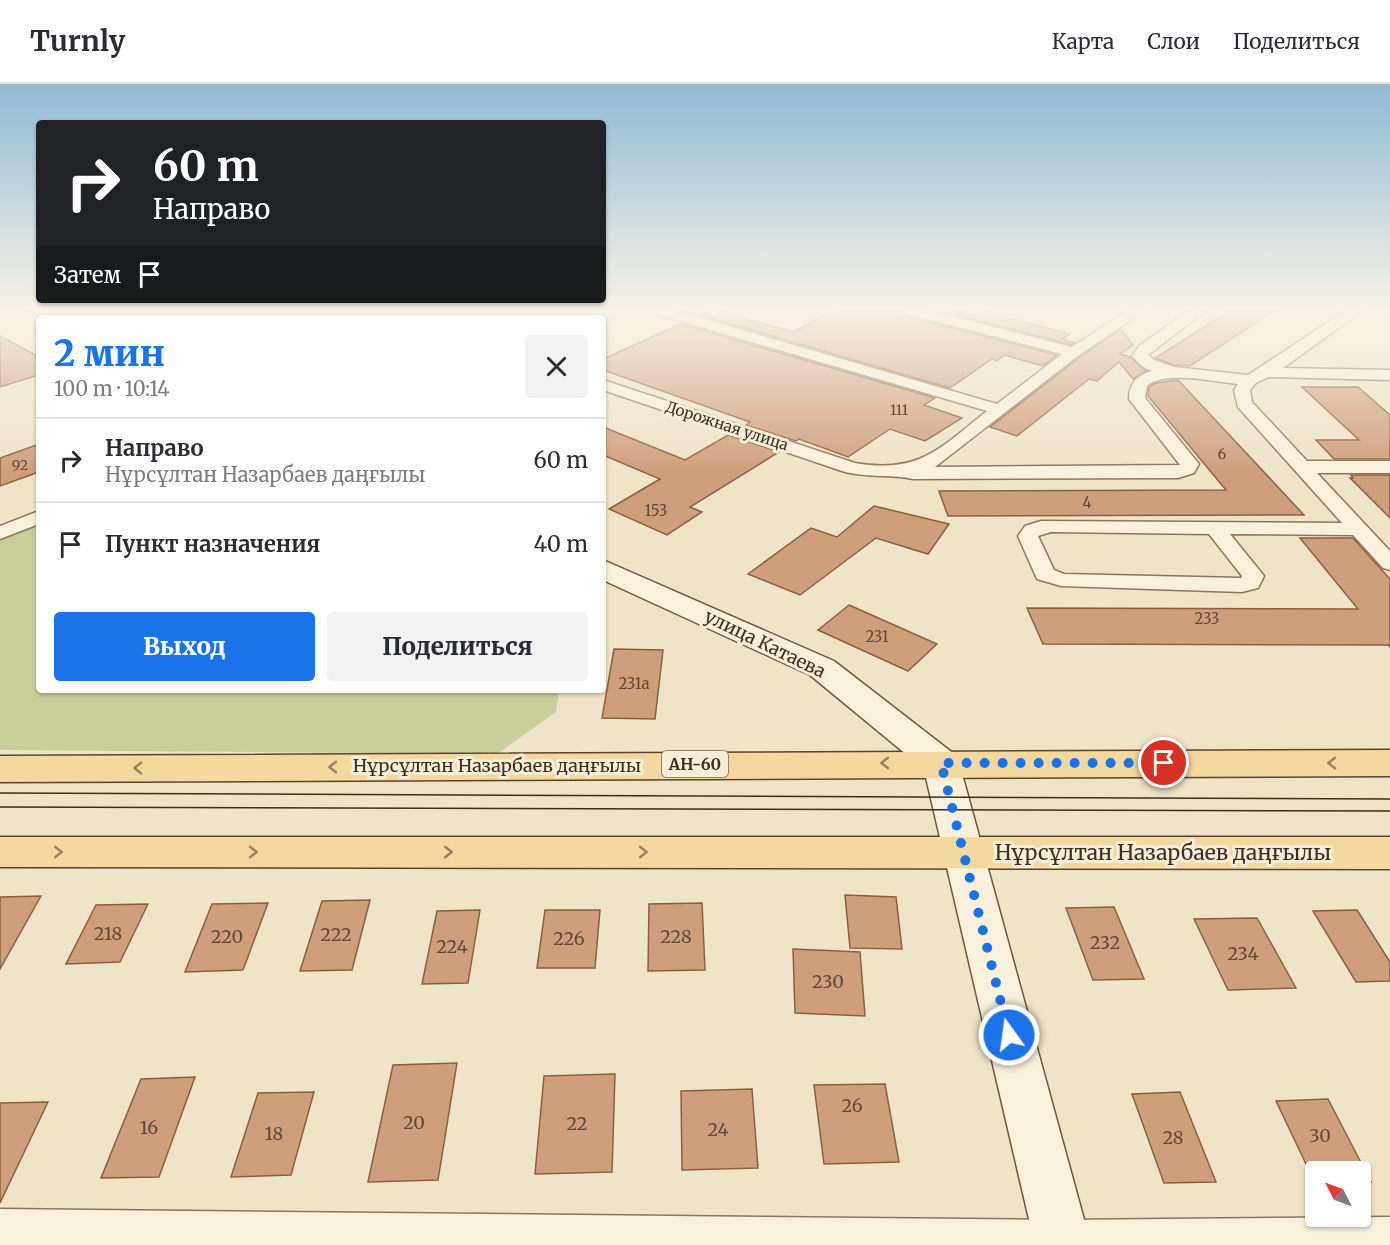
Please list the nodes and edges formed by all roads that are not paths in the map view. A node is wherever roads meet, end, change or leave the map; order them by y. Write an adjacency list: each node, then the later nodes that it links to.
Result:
1 (840, 363): 9 (street)
2 (1060, 363): 9 (street)
3 (1148, 363): 5 (street)
4 (1277, 363): 7 (street)
5 (1176, 372): 7 (street); 12 (street, Дорожная улица)
6 (1390, 375): 7 (street)
7 (1258, 376): 10 (street)
8 (606, 386): 12 (street, Дорожная улица)
9 (1001, 410): 12 (street)
10 (1302, 467): 11 (street); 16 (street)
11 (1390, 467)
12 (896, 473)
13 (36, 518): 15 (street)
14 (1214, 527): 14 (street); 16 (street)
15 (4, 528)
16 (1358, 529): 17 (street)
17 (1390, 564)
18 (606, 570): 19 (street, улица Катаева)
19 (941, 763): 20 (main road, Нұрсұлтан Назарбаев даңғылы / АН-60, one-way to 19); 21 (main road, Нұрсұлтан Назарбаев даңғылы / АН-60, one-way to 21); 23 (street)
20 (1390, 763)
21 (0, 769)
22 (0, 852): 23 (main road, Нұрсұлтан Назарбаев даңғылы, one-way to 23)
23 (962, 852): 24 (main road, Нұрсұлтан Назарбаев даңғылы); 27 (street)
24 (1390, 853)
25 (0, 1229): 27 (street)
26 (1390, 1237): 27 (street)
27 (1062, 1243)

